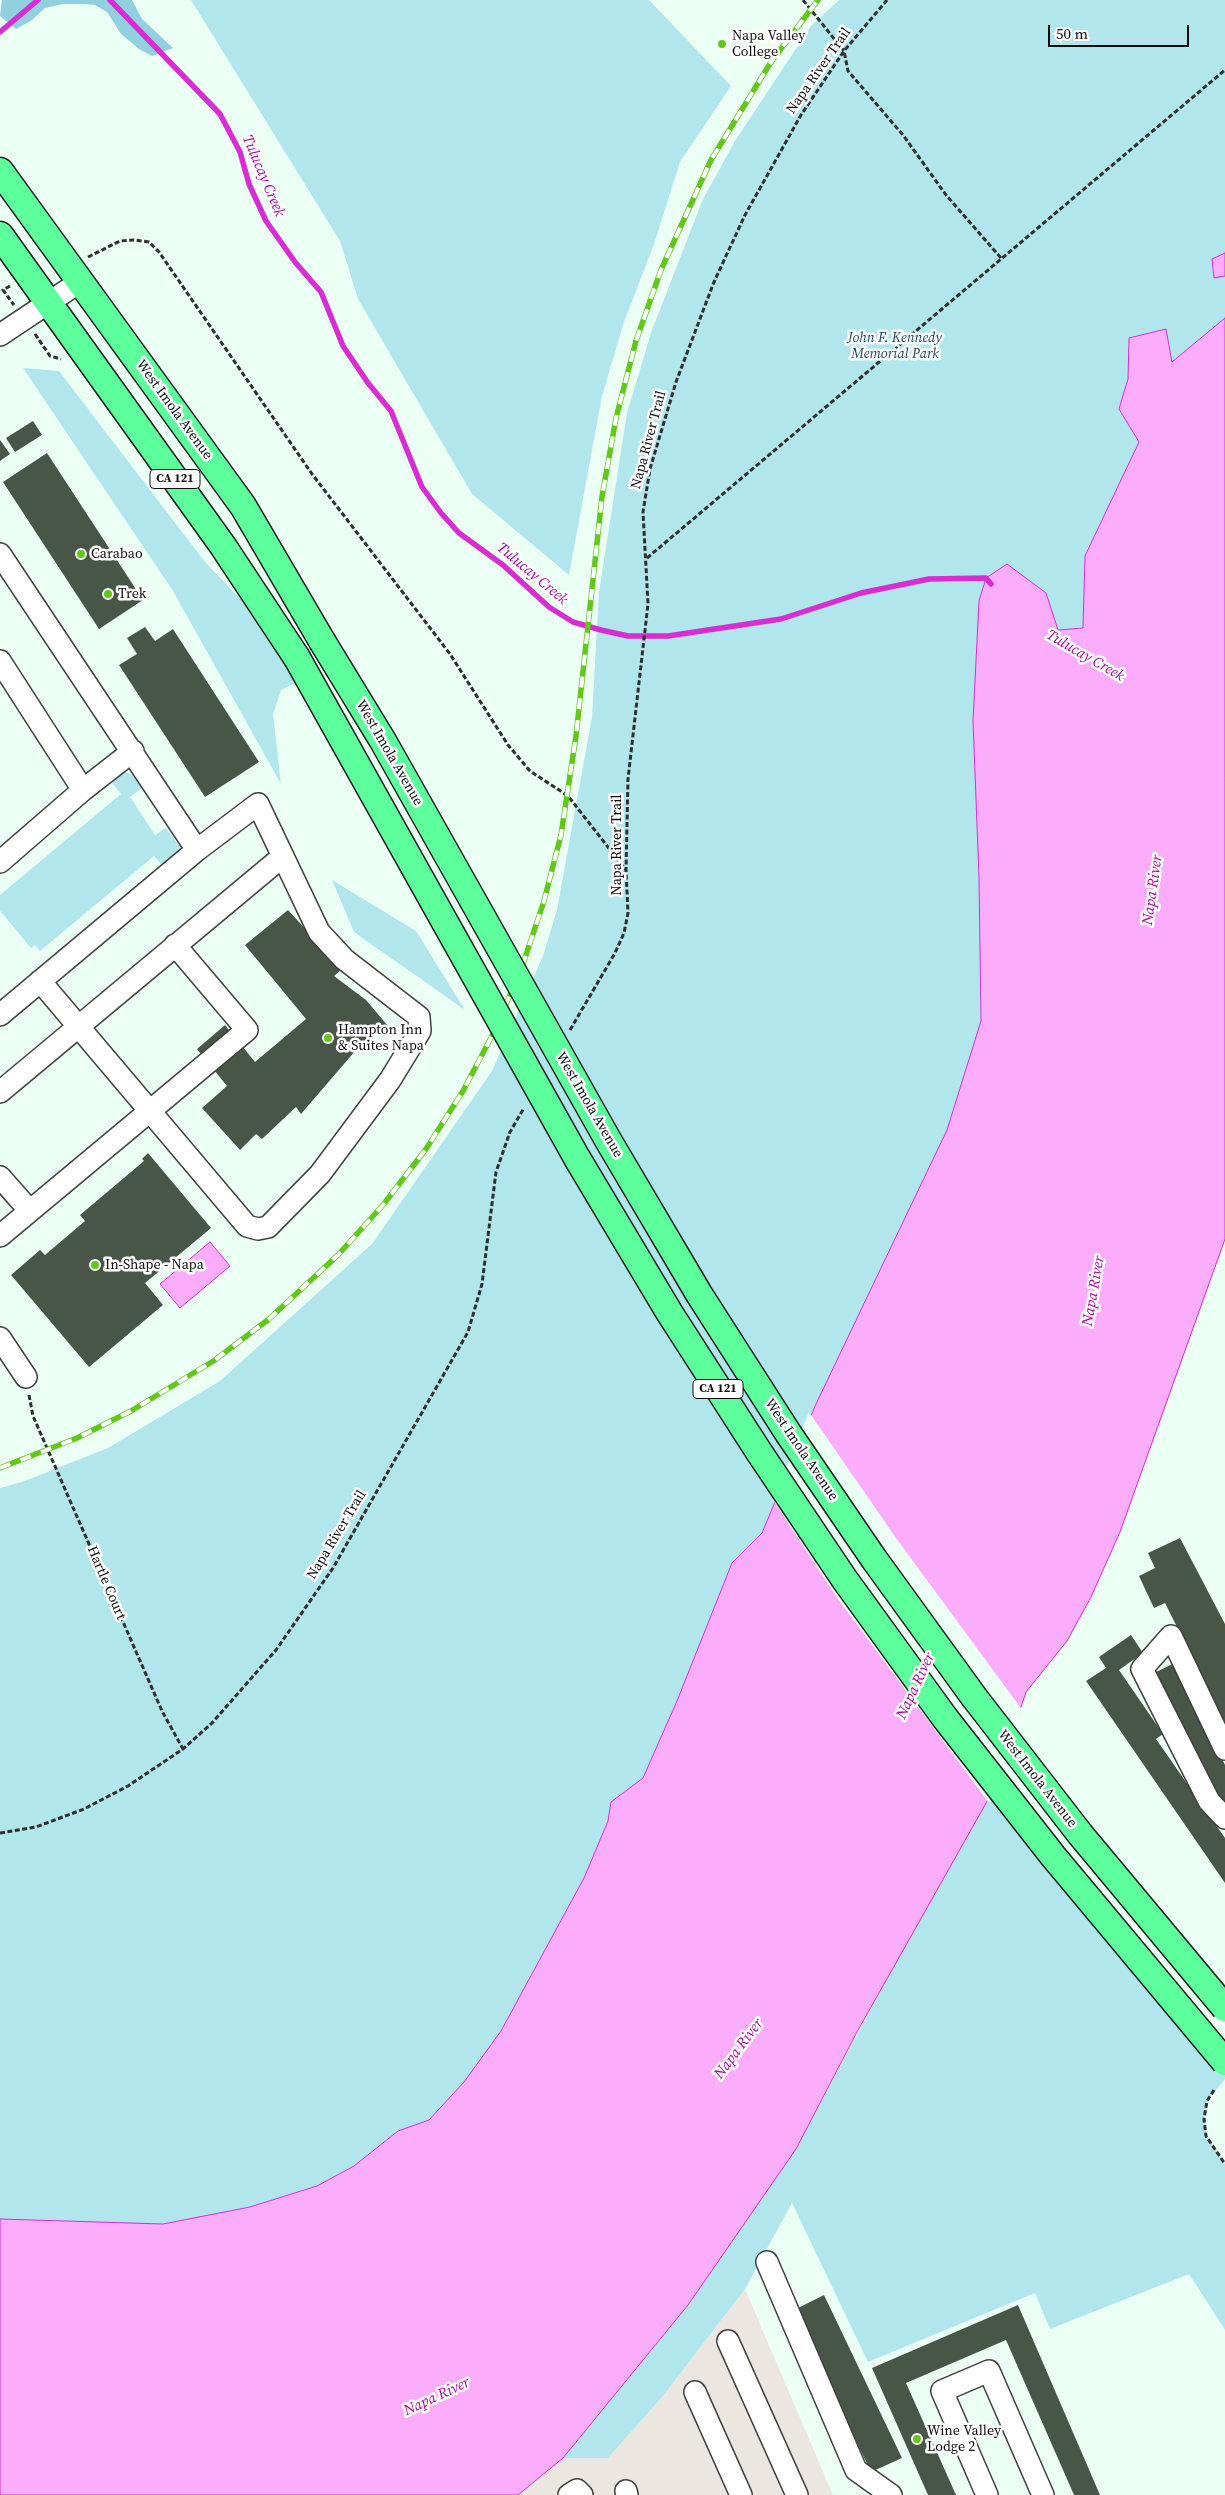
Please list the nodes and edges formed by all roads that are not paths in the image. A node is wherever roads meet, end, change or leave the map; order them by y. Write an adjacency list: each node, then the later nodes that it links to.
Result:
1 (0, 171): 3 (main road, West Imola Avenue / CA 121)
2 (0, 235): 4 (main road, CA 121)
3 (84, 269): 4 (street); 26 (main road, West Imola Avenue / CA 121, bridge)
4 (49, 303): 5 (street); 27 (main road, CA 121, bridge)
5 (0, 335)
6 (0, 554): 8 (street)
7 (0, 661): 9 (street)
8 (133, 751): 9 (street); 10 (street)
9 (82, 790): 12 (street)
10 (197, 850): 11 (street); 14 (street)
11 (282, 857): 13 (street); 18 (street)
12 (0, 862)
13 (175, 945): 16 (street); 18 (street)
14 (40, 982): 15 (street); 16 (street)
15 (1, 1012)
16 (79, 1026): 17 (street); 18 (street)
17 (0, 1092)
18 (149, 1111): 20 (street)
19 (0, 1177): 20 (street)
20 (30, 1211): 21 (street)
21 (0, 1236)
22 (0, 1338): 23 (street)
23 (26, 1377)
24 (1225, 1749): 25 (street)
25 (1225, 1818)
26 (1225, 2008)
27 (1225, 2062)
28 (767, 2262): 35 (street)
29 (728, 2341): 34 (street)
30 (695, 2392): 33 (street)
31 (569, 2495): 32 (street)
32 (582, 2495)
33 (741, 2495)
34 (797, 2495)
35 (891, 2495)
36 (987, 2495): 37 (street)
37 (1043, 2495)

